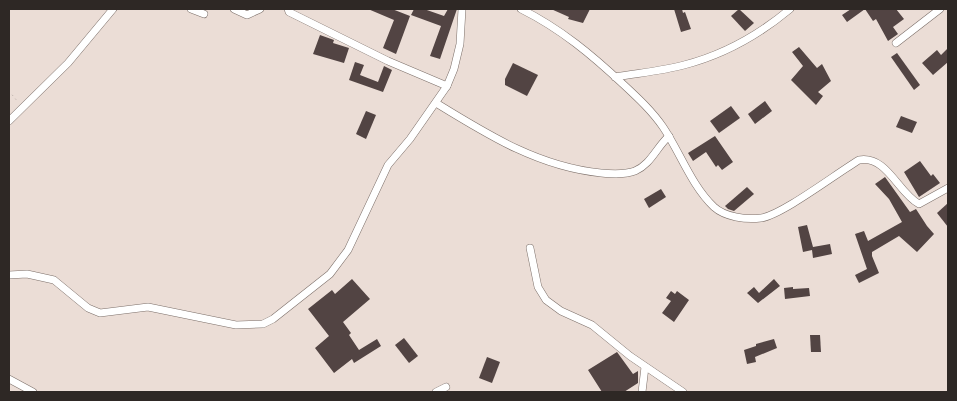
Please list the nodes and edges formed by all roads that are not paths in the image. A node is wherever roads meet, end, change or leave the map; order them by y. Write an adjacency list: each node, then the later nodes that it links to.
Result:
1 (113, 9): 16 (street)
2 (191, 9): 11 (street)
3 (234, 9): 4 (street)
4 (260, 9)
5 (288, 9): 14 (street)
6 (462, 9): 14 (street)
7 (521, 9): 10 (street)
8 (790, 9): 13 (street)
9 (940, 9): 12 (street)
10 (533, 11): 13 (street)
11 (204, 14)
12 (896, 43)
13 (615, 77): 17 (street)
14 (447, 86): 15 (street)
15 (436, 103): 17 (street); 20 (street)
16 (9, 121)
17 (669, 136): 18 (street)
18 (948, 188)
19 (530, 248): 21 (street)
20 (9, 275)
21 (645, 367): 26 (street); 27 (street)
22 (9, 379): 24 (street)
23 (446, 387): 25 (street)
24 (33, 392)
25 (436, 392)
26 (642, 392)
27 (683, 392)

